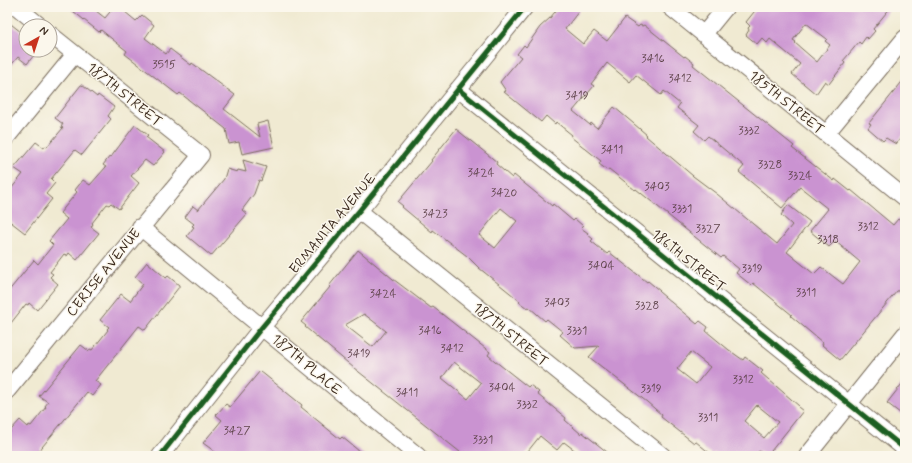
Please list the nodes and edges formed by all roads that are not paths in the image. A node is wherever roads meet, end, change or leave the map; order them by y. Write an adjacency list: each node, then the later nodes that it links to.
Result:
1 (17, 7): 5 (street)
2 (525, 7): 10 (street, ERMANITA AVENUE)
3 (670, 7): 6 (street, 185TH STREET)
4 (726, 7): 6 (street)
5 (30, 18)
6 (704, 34): 11 (street, 185TH STREET)
7 (905, 38): 11 (street)
8 (58, 40): 9 (street, 187TH STREET)
9 (75, 54): 12 (street); 13 (street, 187TH STREET)
10 (458, 89): 15 (street, ERMANITA AVENUE); 20 (street, 186TH STREET)
11 (826, 134): 14 (street, 185TH STREET)
12 (7, 137)
13 (201, 155): 16 (street, CERISE AVENUE)
14 (905, 198)
15 (359, 211): 17 (street, ERMANITA AVENUE); 24 (street, 187TH STREET)
16 (140, 227): 17 (street, 187TH PLACE); 19 (street, CERISE AVENUE)
17 (262, 327): 22 (street, ERMANITA AVENUE); 23 (street, 187TH PLACE)
18 (905, 334): 20 (street)
19 (7, 391)
20 (849, 404): 21 (street, 186TH STREET); 25 (street)
21 (905, 449)
22 (162, 455)
23 (418, 456)
24 (663, 456)
25 (806, 456)

